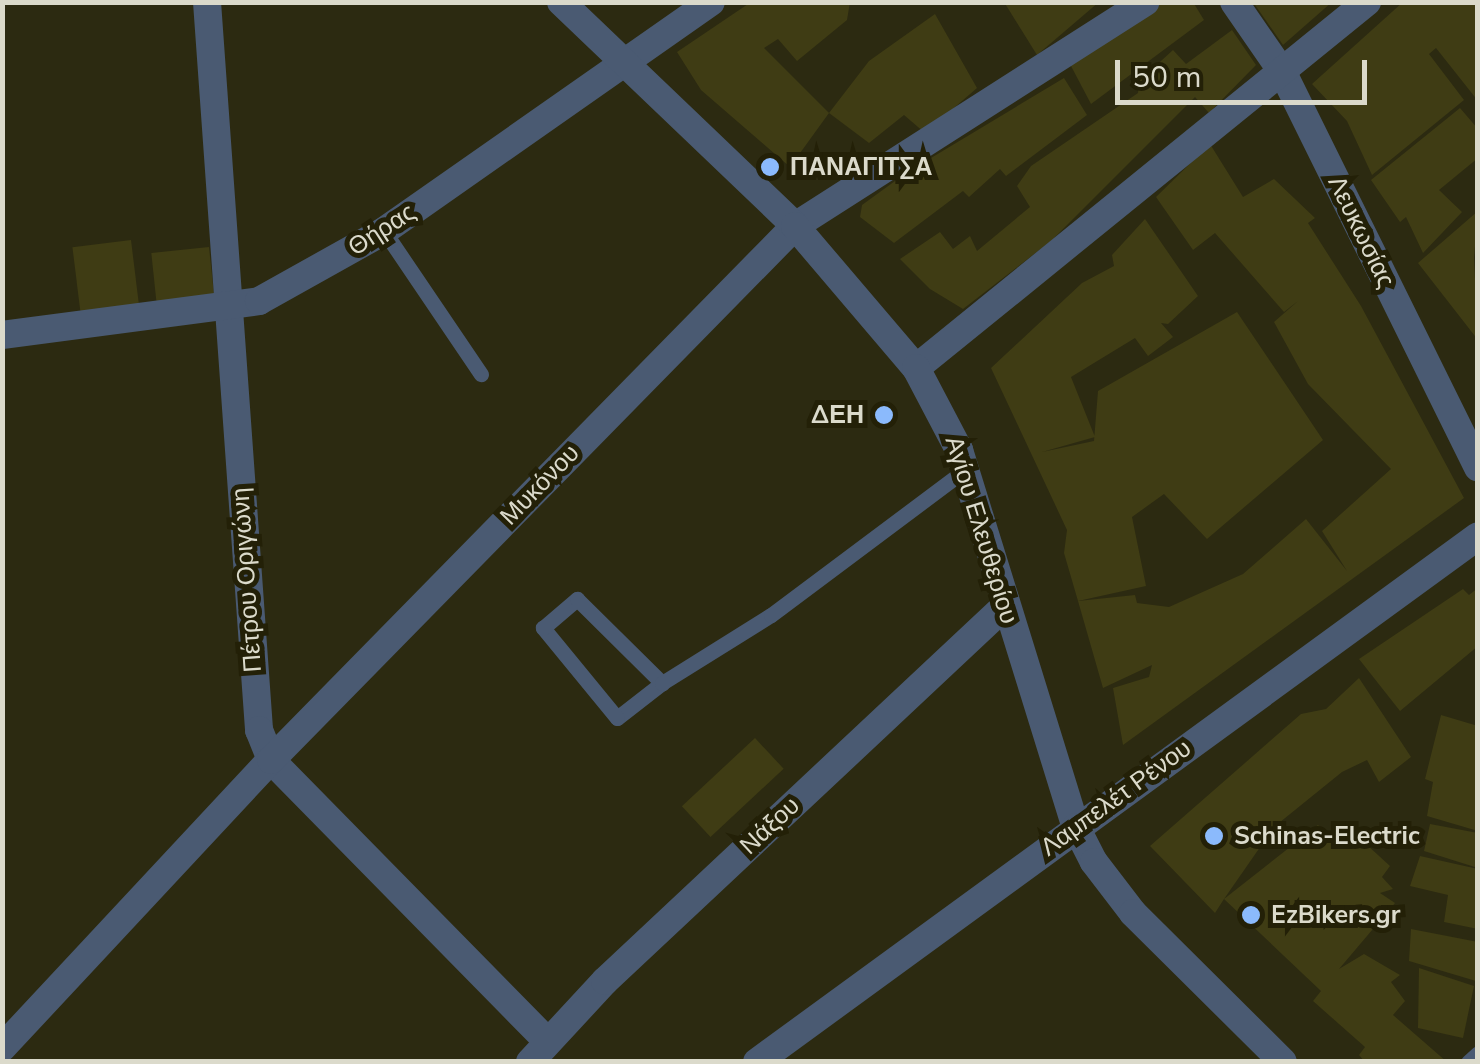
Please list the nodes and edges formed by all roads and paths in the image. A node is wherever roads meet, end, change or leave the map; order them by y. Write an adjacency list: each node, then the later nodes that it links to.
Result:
1 (207, 2): 11 (street, Πέτρου Οριγώνη)
2 (561, 2): 7 (street, Αγίου Ελευθερίου)
3 (712, 2): 7 (street, Θήρας)
4 (1145, 2): 9 (street, Μυκόνου)
5 (1234, 2): 8 (street, Λευκωσίας)
6 (1368, 2): 8 (street)
7 (626, 65): 9 (street, Αγίου Ελευθερίου); 10 (street, Θήρας)
8 (1283, 74): 13 (street); 15 (street, Λευκωσίας)
9 (795, 226): 13 (street, Αγίου Ελευθερίου); 20 (street, Μυκόνου)
10 (384, 231): 11 (street, Θήρας); 14 (lane)
11 (228, 308): 12 (street, Θήρας); 20 (street, Πέτρου Οριγώνη)
12 (2, 334)
13 (916, 368): 16 (street, Αγίου Ελευθερίου)
14 (481, 374)
15 (1478, 468)
16 (964, 470): 18 (street, Αγίου Ελευθερίου); 19 (lane)
17 (1478, 536): 21 (street, Λαμπελέτ Ρένου)
18 (1004, 607): 21 (street, Αγίου Ελευθερίου); 24 (street, Νάξου)
19 (662, 683): 19 (lane)
20 (271, 760): 22 (street, Μυκόνου); 24 (street)
21 (1076, 826): 25 (street, Λαμπελέτ Ρένου); 26 (street, Αγίου Ελευθερίου)
22 (2, 1048)
23 (1478, 1053): 27 (lane)
24 (543, 1054)
25 (757, 1062)
26 (1283, 1062)
27 (1468, 1062)

